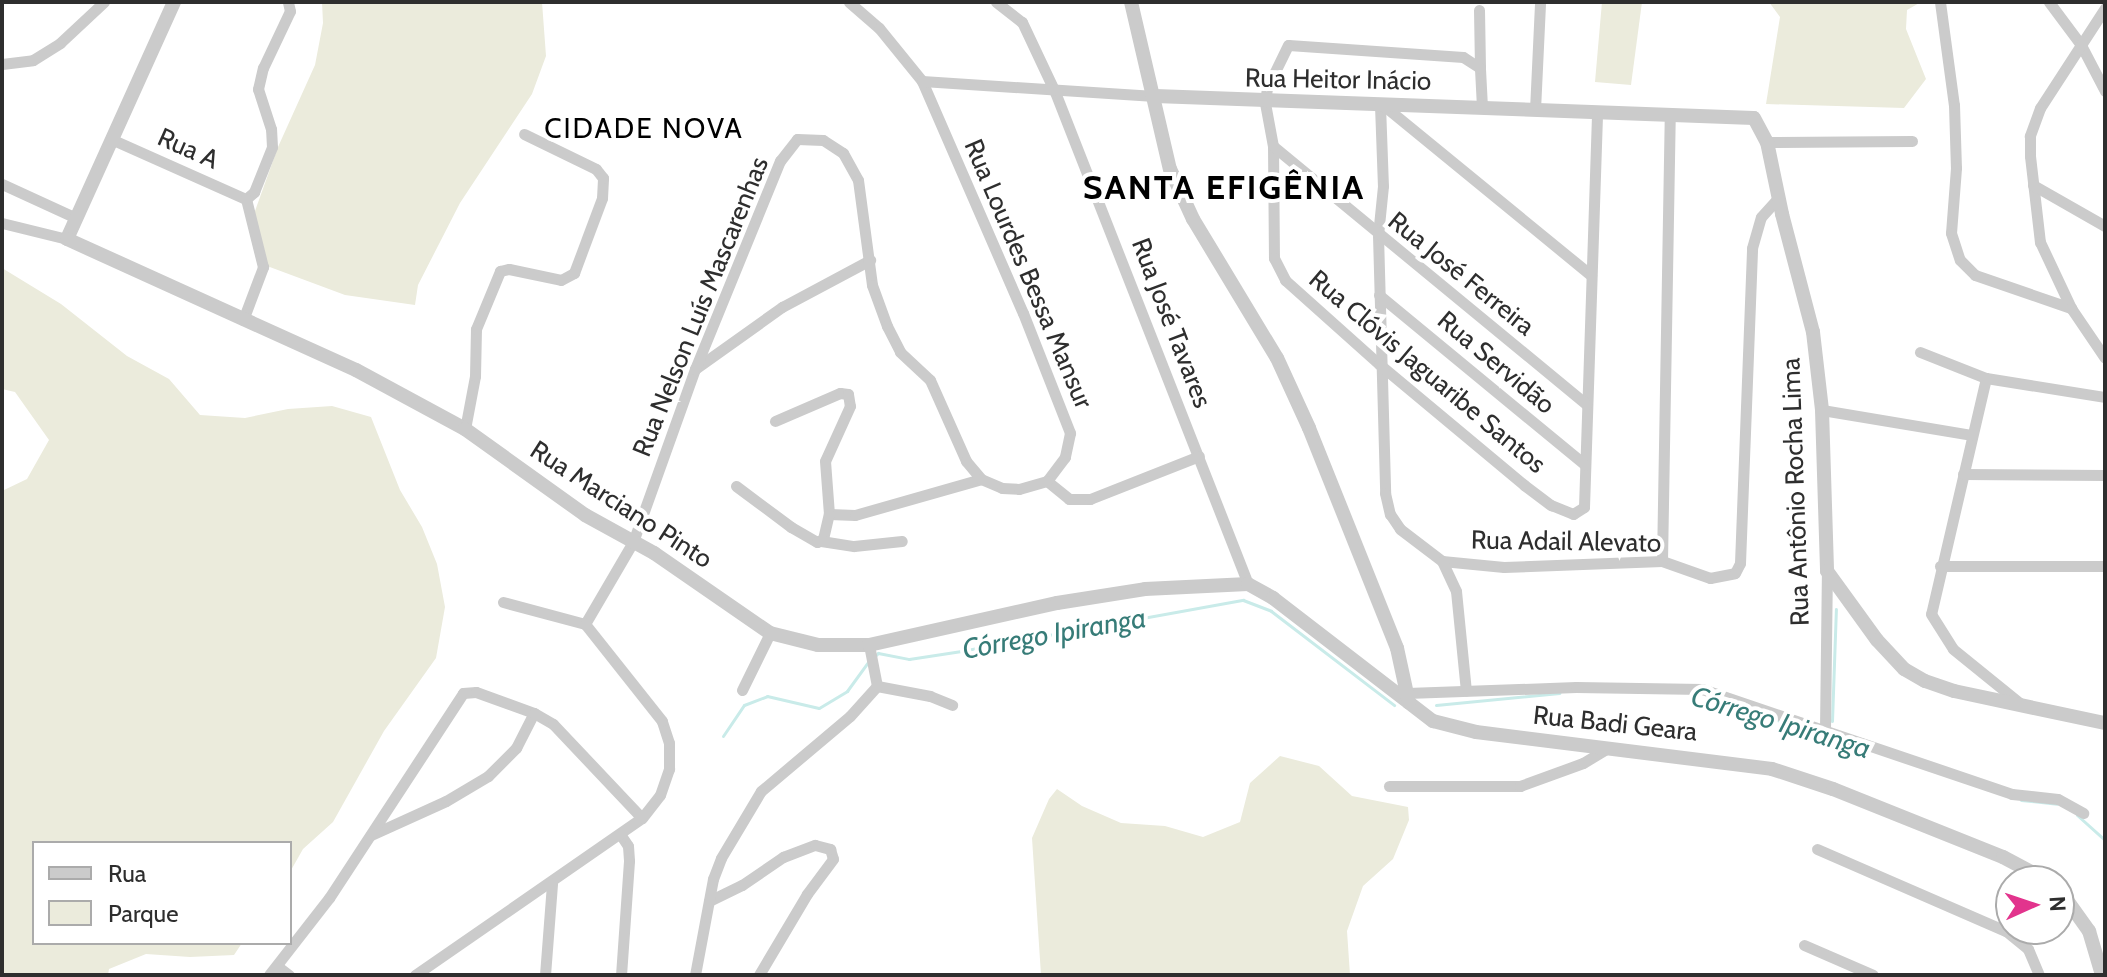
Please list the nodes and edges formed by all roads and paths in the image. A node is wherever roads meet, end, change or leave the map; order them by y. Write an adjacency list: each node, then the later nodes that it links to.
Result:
1 (104, 2): 13 (street)
2 (174, 2): 27 (street)
3 (849, 2): 15 (street, Rua Lourdes Bessa Mansur)
4 (996, 2): 17 (street, Rua José Tavares)
5 (1130, 2): 18 (street)
6 (1540, 2): 22 (street)
7 (1940, 2): 43 (street)
8 (2049, 2): 12 (street)
9 (289, 6): 34 (street)
10 (2105, 8): 12 (street)
11 (1479, 10): 14 (street)
12 (2081, 45): 16 (street); 32 (street)
13 (2, 64)
14 (1480, 68): 19 (street, Rua Clóvis Jaguaribe Santos); 21 (street)
15 (922, 81): 17 (street, Rua Heitor Inácio); 61 (street, Rua Lourdes Bessa Mansur)
16 (2105, 91)
17 (1055, 92): 18 (street, Rua Heitor Inácio); 56 (street, Rua José Tavares)
18 (1155, 96): 19 (street, Rua Heitor Inácio); 80 (street)
19 (1265, 103): 20 (street, Rua Heitor Inácio); 30 (street, Rua Clóvis Jaguaribe Santos)
20 (1382, 105): 21 (street, Rua Heitor Inácio); 38 (street, Rua Adail Alevato); 41 (street)
21 (1482, 107): 22 (street, Rua Heitor Inácio)
22 (1535, 110): 23 (street, Rua Heitor Inácio)
23 (1597, 111): 24 (street, Rua Heitor Inácio); 41 (street)
24 (1670, 113): 25 (street, Rua Heitor Inácio); 68 (street)
25 (1754, 118): 29 (street, Rua Antônio Rocha Lima)
26 (524, 134): 54 (street)
27 (111, 139): 34 (street, Rua A); 35 (street)
28 (1912, 141): 29 (street)
29 (1767, 142): 33 (street, Rua Antônio Rocha Lima)
30 (1273, 146): 38 (street, Rua José Ferreira); 47 (street, Rua Clóvis Jaguaribe Santos)
31 (2, 184): 35 (street)
32 (2033, 185): 37 (street); 43 (street)
33 (1778, 198): 52 (street, Rua Antônio Rocha Lima); 68 (street, Rua Adail Alevato)
34 (246, 199): 44 (street)
35 (76, 218): 39 (street)
36 (2, 223): 39 (street, Rua Marciano Pinto)
37 (2105, 226)
38 (1378, 235): 42 (street, Rua Adail Alevato); 51 (street, Rua José Ferreira)
39 (67, 239): 44 (street, Rua Marciano Pinto)
40 (870, 260): 48 (street); 48 (street, Rua Nelson Luís Mascarenhas); 60 (street, Rua Nelson Luís Mascarenhas)
41 (1591, 275): 51 (street)
42 (1379, 295): 47 (street, Rua Adail Alevato); 57 (street, Rua Servidão)
43 (2071, 308): 46 (street)
44 (243, 320): 54 (street, Rua Marciano Pinto)
45 (1920, 352): 49 (street)
46 (2105, 358)
47 (1379, 364): 57 (street, Rua Clóvis Jaguaribe Santos); 67 (street, Rua Adail Alevato)
48 (695, 369): 66 (street, Rua Nelson Luís Mascarenhas)
49 (1986, 378): 50 (street); 55 (street)
50 (2105, 397)
51 (1586, 404): 57 (street)
52 (1822, 410): 55 (street); 71 (street, Rua Antônio Rocha Lima)
53 (775, 421): 63 (street)
54 (465, 429): 66 (street, Rua Marciano Pinto)
55 (1971, 435): 58 (street)
56 (1199, 456): 61 (street); 72 (street, Rua José Tavares)
57 (1585, 465)
58 (1963, 474): 59 (street); 69 (street)
59 (2105, 475)
60 (981, 479): 61 (street); 63 (street)
61 (1047, 481)
62 (736, 486): 64 (street)
63 (829, 514): 64 (street)
64 (821, 541): 65 (street)
65 (902, 541)
66 (633, 542): 74 (street, Rua Nelson Luís Mascarenhas); 75 (street, Rua Marciano Pinto)
67 (1442, 561): 68 (street, Rua Adail Alevato); 79 (street)
68 (1662, 561)
69 (1940, 566): 70 (street); 81 (street)
70 (2105, 566)
71 (1827, 571): 81 (street); 85 (street, Rua Antônio Rocha Lima)
72 (1248, 584): 76 (street, Rua Marciano Pinto); 80 (street, Rua Badi Geara)
73 (503, 602): 74 (street)
74 (585, 624): 89 (street)
75 (770, 633): 76 (street, Rua Marciano Pinto); 78 (street)
76 (870, 648): 77 (street)
77 (877, 686): 82 (street); 95 (street)
78 (742, 690)
79 (1466, 691): 80 (street); 85 (street)
80 (1408, 698): 86 (street, Rua Badi Geara)
81 (2021, 704): 84 (street)
82 (952, 705)
83 (534, 713): 89 (street); 91 (street); 91 (street)
84 (2105, 723)
85 (1825, 729): 88 (street)
86 (1609, 748): 87 (street); 93 (street, Rua Badi Geara)
87 (1389, 786)
88 (2083, 813)
89 (642, 818): 90 (street)
90 (620, 834): 94 (street); 104 (street)
91 (371, 835): 97 (street)
92 (1817, 849): 108 (street)
93 (2018, 865)
94 (552, 883): 102 (street); 103 (street)
95 (709, 901): 105 (street); 106 (street)
96 (2075, 911): 109 (street)
97 (292, 944)
98 (291, 945): 100 (street)
99 (1804, 945): 107 (street)
100 (273, 970): 101 (street)
101 (289, 975)
102 (415, 975)
103 (545, 975)
104 (621, 975)
105 (695, 975)
106 (759, 975)
107 (1873, 975)
108 (2039, 975)
109 (2102, 975)

